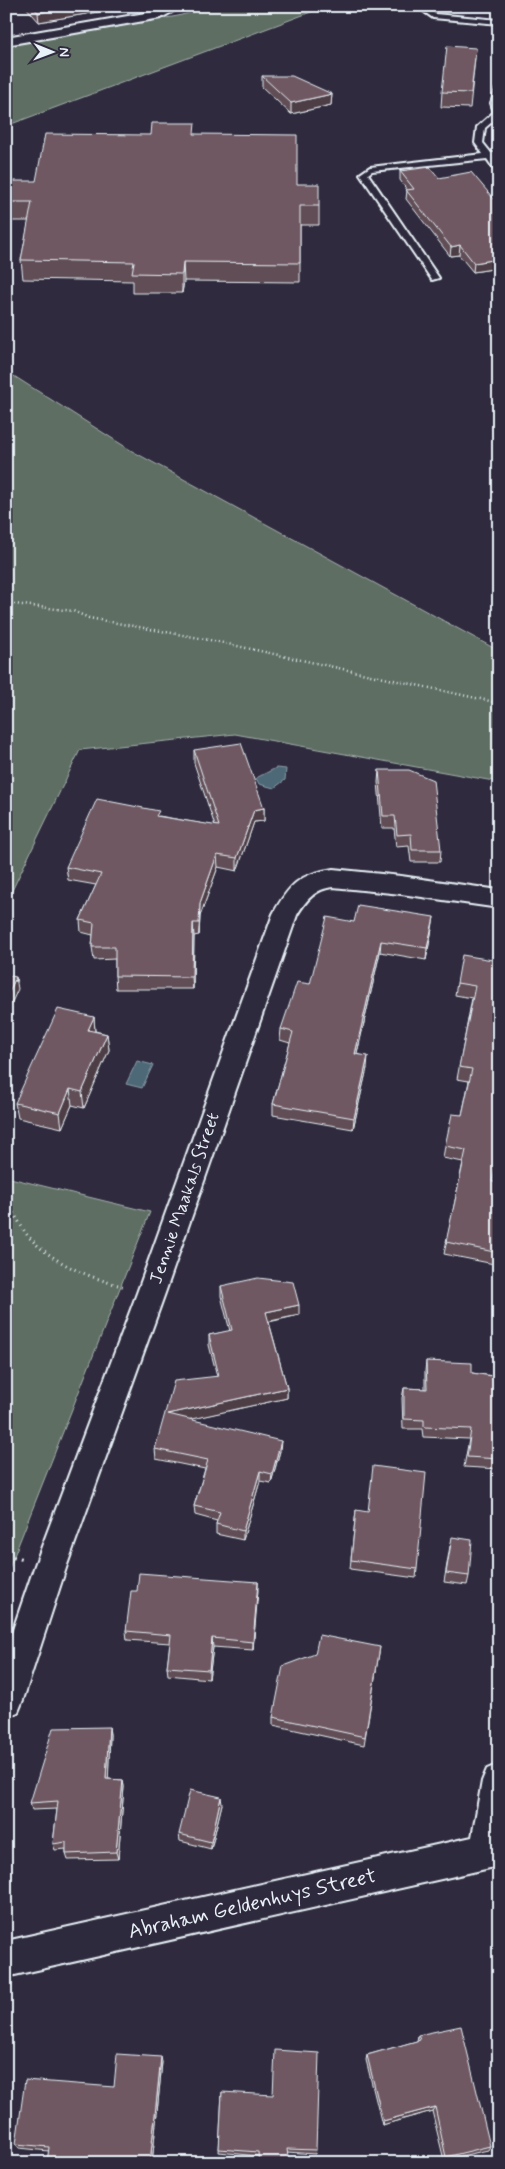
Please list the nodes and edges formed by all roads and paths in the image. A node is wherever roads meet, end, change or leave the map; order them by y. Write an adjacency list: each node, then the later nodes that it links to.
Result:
1 (419, 6): 3 (lane)
2 (175, 7): 4 (street)
3 (499, 22)
4 (9, 37)
5 (499, 91): 6 (lane)
6 (498, 114): 8 (lane)
7 (499, 155): 8 (lane)
8 (489, 156): 9 (lane); 10 (lane)
9 (499, 170)
10 (435, 278)
11 (6, 603): 12 (path)
12 (499, 703)
13 (499, 899): 15 (street, Jennie Maakals Street)
14 (6, 1206): 15 (path)
15 (151, 1293): 16 (street, Jennie Maakals Street)
16 (6, 1700)
17 (499, 1781): 18 (street)
18 (493, 1849): 19 (street, Abraham Geldenhuys Street)
19 (6, 1959)

